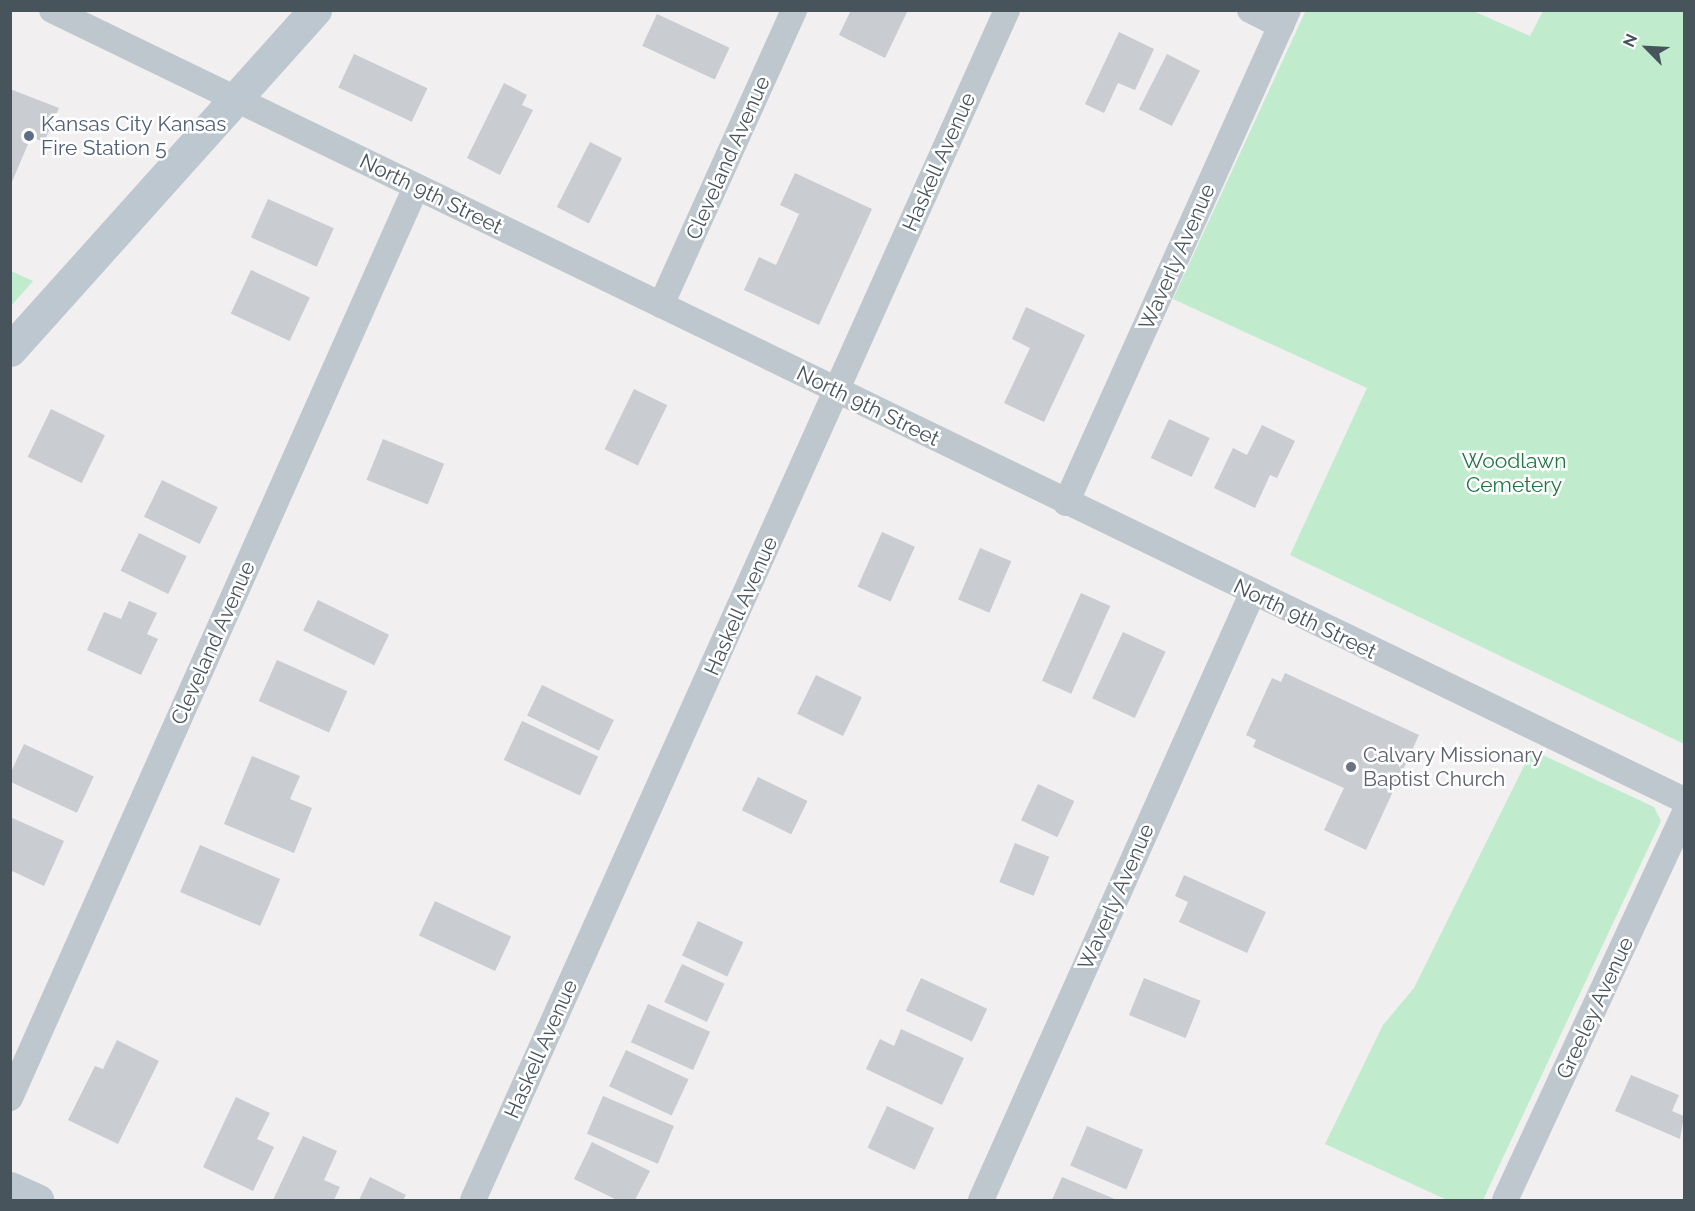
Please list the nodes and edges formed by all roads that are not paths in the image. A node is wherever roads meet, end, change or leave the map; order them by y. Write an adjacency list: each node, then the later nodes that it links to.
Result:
1 (52, 10): 7 (street, North 9th Street)
2 (315, 10): 7 (main road)
3 (794, 10): 9 (street, Cleveland Avenue)
4 (1007, 10): 11 (street, Haskell Avenue)
5 (1250, 10): 6 (street)
6 (1285, 18): 12 (street, Waverly Avenue)
7 (236, 99): 8 (street, North 9th Street); 10 (main road)
8 (416, 187): 9 (street, North 9th Street); 16 (street, Cleveland Avenue)
9 (662, 305): 11 (street, North 9th Street)
10 (10, 350)
11 (837, 390): 12 (street, North 9th Street); 19 (street, Haskell Avenue)
12 (1066, 503): 13 (street, North 9th Street)
13 (1252, 594): 14 (street, North 9th Street); 20 (street, Waverly Avenue)
14 (1684, 800)
15 (1684, 815): 21 (street, Greeley Avenue)
16 (10, 1098)
17 (10, 1188): 18 (main road)
18 (37, 1200)
19 (473, 1200)
20 (981, 1200)
21 (1505, 1200)

